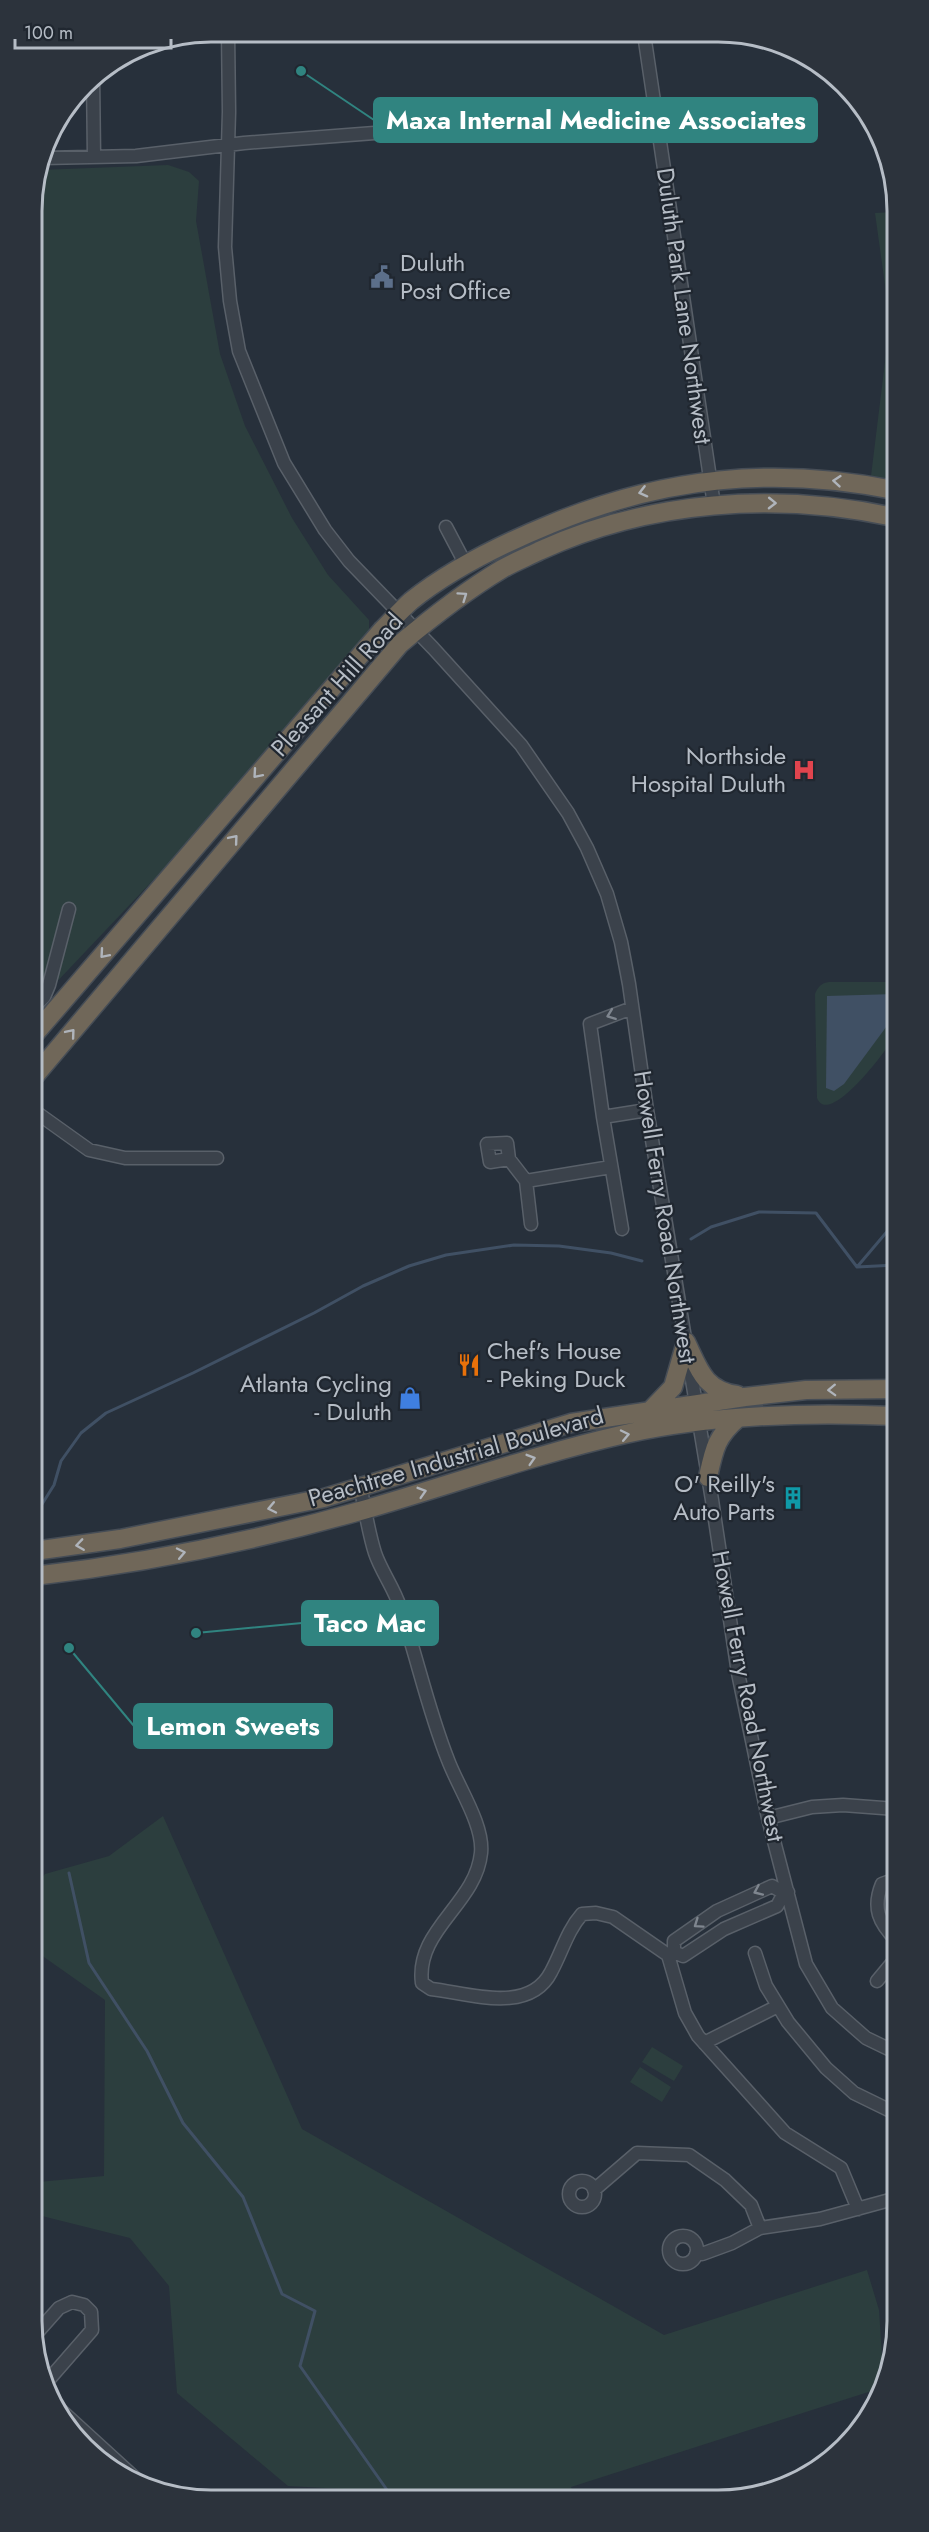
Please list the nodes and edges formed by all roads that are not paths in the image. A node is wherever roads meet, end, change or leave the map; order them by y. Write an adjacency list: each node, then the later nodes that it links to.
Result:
1 (228, 42): 5 (street, Howell Ferry Road Northwest)
2 (645, 42): 4 (street, Duluth Park Lane Northwest)
3 (93, 89): 6 (street)
4 (655, 109): 5 (street); 8 (street, Duluth Park Lane Northwest)
5 (227, 145): 6 (street); 14 (street, Howell Ferry Road Northwest)
6 (94, 157): 7 (street)
7 (51, 158)
8 (709, 480): 9 (highway, Pleasant Hill Road, one-way to 8); 10 (street, Duluth Park Lane Northwest); 13 (highway, Pleasant Hill Road, one-way to 13)
9 (887, 489)
10 (714, 505): 11 (highway, Pleasant Hill Road, one-way to 11); 15 (highway, Pleasant Hill Road, one-way to 10)
11 (887, 516)
12 (446, 527): 13 (street)
13 (466, 565): 14 (highway, Pleasant Hill Road)
14 (399, 613): 15 (street, Howell Ferry Road Northwest); 19 (highway, Pleasant Hill Road, one-way to 19)
15 (416, 631): 18 (street, Howell Ferry Road Northwest); 20 (highway, Pleasant Hill Road, one-way to 15)
16 (69, 909): 17 (street)
17 (42, 999)
18 (632, 1008): 21 (street, Howell Ferry Road Northwest); 23 (street, one-way to 23)
19 (42, 1025)
20 (42, 1066)
21 (647, 1110): 23 (street); 30 (street, Howell Ferry Road Northwest)
22 (42, 1116): 24 (street)
23 (603, 1117): 26 (street)
24 (217, 1158)
25 (509, 1159): 27 (street)
26 (611, 1167): 27 (street); 29 (street)
27 (526, 1181): 28 (street)
28 (531, 1224)
29 (622, 1228)
30 (686, 1342): 32 (highway); 33 (street, Howell Ferry Road Northwest); 34 (highway)
31 (887, 1389): 32 (highway, Peachtree Industrial Boulevard, one-way to 32)
32 (745, 1397): 33 (highway, Peachtree Industrial Boulevard)
33 (694, 1404): 34 (highway, Peachtree Industrial Boulevard); 37 (street, Howell Ferry Road Northwest)
34 (651, 1410): 39 (highway, Peachtree Industrial Boulevard)
35 (887, 1416): 36 (highway, Peachtree Industrial Boulevard)
36 (738, 1418): 37 (highway, Peachtree Industrial Boulevard); 38 (highway)
37 (698, 1423): 38 (street, Howell Ferry Road Northwest); 40 (highway, Peachtree Industrial Boulevard, one-way to 37)
38 (708, 1477): 44 (street, Howell Ferry Road Northwest)
39 (360, 1486): 40 (street); 41 (highway, Peachtree Industrial Boulevard, one-way to 41)
40 (366, 1510): 42 (highway, Peachtree Industrial Boulevard, one-way to 40); 51 (street)
41 (42, 1550)
42 (42, 1575)
43 (887, 1808): 44 (street)
44 (768, 1818): 46 (street, Howell Ferry Road Northwest)
45 (887, 1882): 49 (street)
46 (786, 1892): 47 (street, one-way to 47); 48 (street); 56 (street, Howell Ferry Road Northwest)
47 (732, 1903): 48 (street); 51 (street, one-way to 51)
48 (741, 1920): 51 (street)
49 (887, 1929)
50 (755, 1953): 54 (street)
51 (671, 1954): 55 (street)
52 (887, 1969): 53 (street)
53 (877, 1981)
54 (778, 2006): 55 (street); 57 (street)
55 (704, 2043): 60 (street)
56 (887, 2047)
57 (887, 2109)
58 (594, 2190): 61 (street)
59 (887, 2201): 60 (street)
60 (858, 2209): 61 (street)
61 (760, 2228): 62 (street)
62 (696, 2254)
63 (42, 2327): 64 (street)
64 (52, 2376)
65 (80, 2428): 66 (street)
66 (119, 2463)

